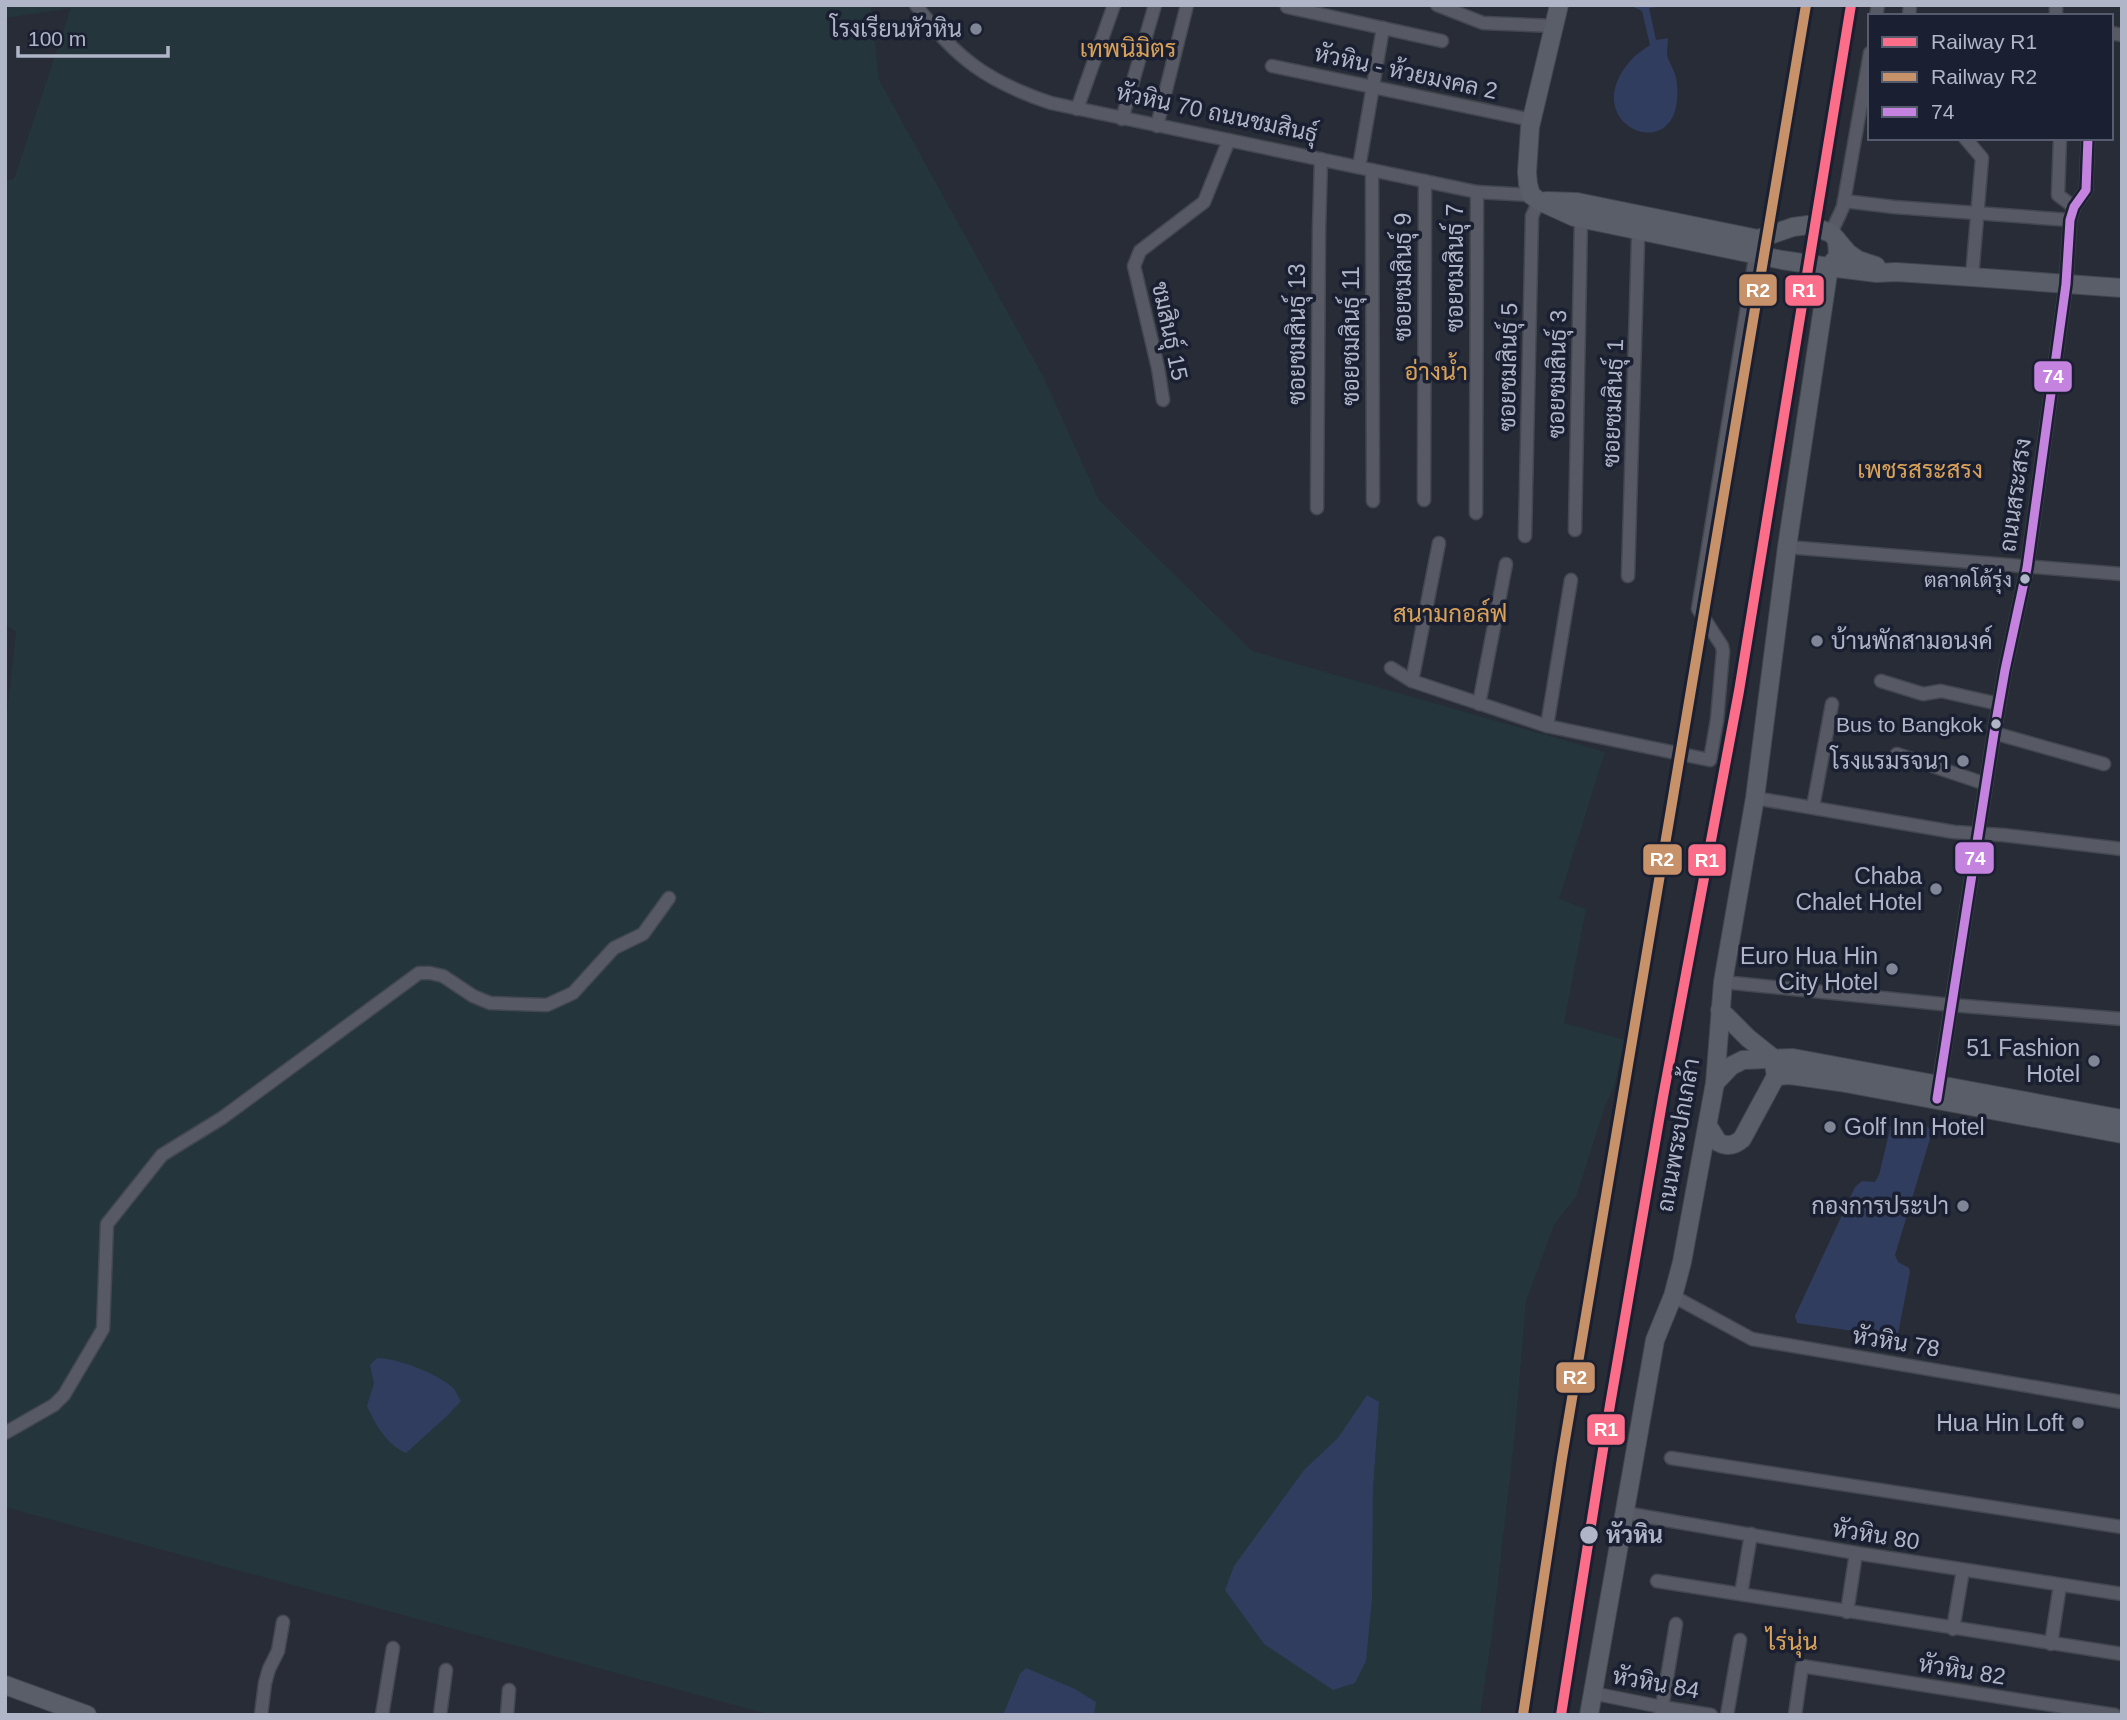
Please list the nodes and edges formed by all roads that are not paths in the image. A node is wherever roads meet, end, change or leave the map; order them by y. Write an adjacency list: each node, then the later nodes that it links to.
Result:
1 (916, 5): 14 (street, หัวหิน 70 ถนนชมสินธุ์)
2 (1114, 5): 14 (street)
3 (1155, 5): 15 (street)
4 (1186, 5): 17 (street)
5 (1437, 5): 8 (street)
6 (1559, 5): 8 (street)
7 (1287, 7): 9 (street)
8 (1555, 26): 16 (street)
9 (1383, 28): 10 (street); 13 (street, ซอยชมสินธุ์ 11)
10 (1442, 41)
11 (1868, 64): 27 (street)
12 (1272, 66): 13 (street, หัวหิน - ห้วยมงคล 2)
13 (1372, 88): 16 (street, หัวหิน - ห้วยมงคล 2); 23 (street, ซอยชมสินธุ์ 11)
14 (1077, 109): 15 (street, หัวหิน 70 ถนนชมสินธุ์)
15 (1122, 119): 17 (street, หัวหิน 70 ถนนชมสินธุ์)
16 (1532, 120): 26 (street)
17 (1157, 126): 18 (street, หัวหิน 70 ถนนชมสินธุ์)
18 (1228, 140): 22 (street, หัวหิน 70 ถนนชมสินธุ์); 41 (street, ชมสินธุ์ 15)
19 (1967, 140): 29 (street)
20 (2060, 140): 28 (street)
21 (2088, 140): 28 (street, ถนนสระสรง)
22 (1321, 159): 23 (street, หัวหิน 70 ถนนชมสินธุ์); 44 (street, ซอยชมสินธุ์ 13)
23 (1365, 169): 24 (street, หัวหิน 70 ถนนชมสินธุ์); 43 (street, ซอยชมสินธุ์ 11)
24 (1425, 181): 25 (street, หัวหิน 70 ถนนชมสินธุ์); 42 (street, ซอยชมสินธุ์ 9)
25 (1477, 192): 26 (street, หัวหิน 70 ถนนชมสินธุ์); 45 (street, ซอยชมสินธุ์ 7)
26 (1535, 198): 30 (street, หัวหิน 70 ถนนชมสินธุ์); 31 (street, หัวหิน 70 ถนนชมสินธุ์); 47 (street, ซอยชมสินธุ์ 5)
27 (1844, 201): 29 (street); 33 (street)
28 (2072, 213): 29 (street); 39 (street, ถนนสระสรง)
29 (1977, 214): 38 (street)
30 (1581, 218): 31 (street, หัวหิน 70 ถนนชมสินธุ์); 46 (street, ซอยชมสินธุ์ 3)
31 (1641, 223): 34 (street, หัวหิน 70 ถนนชมสินธุ์); 53 (street, ซอยชมสินธุ์ 1)
32 (1788, 229): 33 (street, หัวหิน 70 ถนนชมสินธุ์); 34 (street, หัวหิน 70 ถนนชมสินธุ์); 35 (street)
33 (1834, 237): 36 (street); 37 (street, หัวหิน 70 ถนนชมสินธุ์)
34 (1757, 246): 35 (street, หัวหิน 70 ถนนชมสินธุ์); 61 (street)
35 (1790, 261): 36 (street, หัวหิน 70 ถนนชมสินธุ์)
36 (1829, 267): 37 (street, หัวหิน 70 ถนนชมสินธุ์); 49 (street, ถนนพระปกเกล้า)
37 (1896, 272): 38 (street, หัวหิน 70 ถนนชมสินธุ์)
38 (1972, 277): 39 (street, หัวหิน 70 ถนนชมสินธุ์)
39 (2066, 284): 40 (street, หัวหิน 70 ถนนชมสินธุ์); 51 (street, ถนนสระสรง)
40 (2122, 288)
41 (1163, 400)
42 (1424, 500)
43 (1373, 501)
44 (1317, 508)
45 (1476, 513)
46 (1575, 530)
47 (1525, 536)
48 (1439, 544): 56 (street)
49 (1787, 547): 51 (street); 66 (street, ถนนพระปกเกล้า)
50 (1506, 564): 58 (street)
51 (2027, 568): 52 (street); 59 (street, ถนนสระสรง)
52 (2122, 574)
53 (1628, 576)
54 (1571, 580): 61 (street)
55 (1391, 668): 56 (street)
56 (1412, 681): 58 (street)
57 (1881, 681): 59 (street)
58 (1479, 704): 61 (street)
59 (1999, 704): 62 (street, ถนนสระสรง)
60 (1832, 705): 67 (street)
61 (1547, 726)
62 (1994, 733): 64 (street); 65 (street, ถนนสระสรง)
63 (1897, 754): 65 (street)
64 (2104, 764)
65 (1986, 784): 68 (street, ถนนสระสรง)
66 (1755, 798): 67 (street); 71 (street, ถนนพระปกเกล้า)
67 (1813, 807): 68 (street)
68 (1978, 833): 69 (street); 72 (street, ถนนสระสรง)
69 (2122, 849)
70 (668, 898): 86 (street)
71 (1723, 982): 72 (street); 73 (street, ถนนพระปกเกล้า)
72 (1952, 1005): 74 (street); 77 (street, ถนนสระสรง)
73 (1720, 1010): 75 (street); 76 (street, ถนนพระปกเกล้า)
74 (2122, 1019)
75 (1774, 1067): 76 (street); 77 (street); 82 (street)
76 (1715, 1083): 80 (street, ถนนพระปกเกล้า)
77 (1938, 1092): 78 (street)
78 (2057, 1114): 79 (street); 81 (street)
79 (2122, 1118)
80 (1708, 1126): 82 (street); 83 (street, ถนนพระปกเกล้า)
81 (2122, 1135)
82 (1729, 1146): 83 (street)
83 (1699, 1167): 84 (street, ถนนพระปกเกล้า)
84 (1673, 1296): 85 (street, หัวหิน 78); 88 (street, ถนนพระปกเกล้า)
85 (2122, 1402)
86 (5, 1433)
87 (1671, 1458): 89 (street)
88 (1625, 1513): 90 (street, หัวหิน 80); 108 (street, ถนนพระปกเกล้า)
89 (2122, 1527)
90 (1751, 1534): 91 (street, หัวหิน 80); 95 (street)
91 (1856, 1553): 92 (street, หัวหิน 80); 97 (street)
92 (1963, 1570): 94 (street, หัวหิน 80); 100 (street)
93 (1657, 1581): 95 (street)
94 (2060, 1585): 96 (street, หัวหิน 80); 102 (street)
95 (1741, 1594): 97 (street)
96 (2122, 1594)
97 (1847, 1612): 100 (street)
98 (283, 1622): 111 (street)
99 (1676, 1624): 109 (street)
100 (1953, 1629): 102 (street)
101 (1740, 1640): 117 (street)
102 (2051, 1644): 104 (street)
103 (393, 1648): 112 (street)
104 (2122, 1654)
105 (446, 1670): 113 (street)
106 (5, 1685): 110 (street)
107 (509, 1690): 114 (street)
108 (1592, 1693): 109 (street, หัวหิน 84); 115 (street, ถนนพระปกเกล้า)
109 (1661, 1711): 116 (street, หัวหิน 84)
110 (87, 1715)
111 (261, 1715)
112 (382, 1715)
113 (440, 1715)
114 (507, 1715)
115 (1589, 1715)
116 (1712, 1715)
117 (1727, 1715)
118 (1795, 1715): 119 (street, หัวหิน 82)
119 (2115, 1715)

